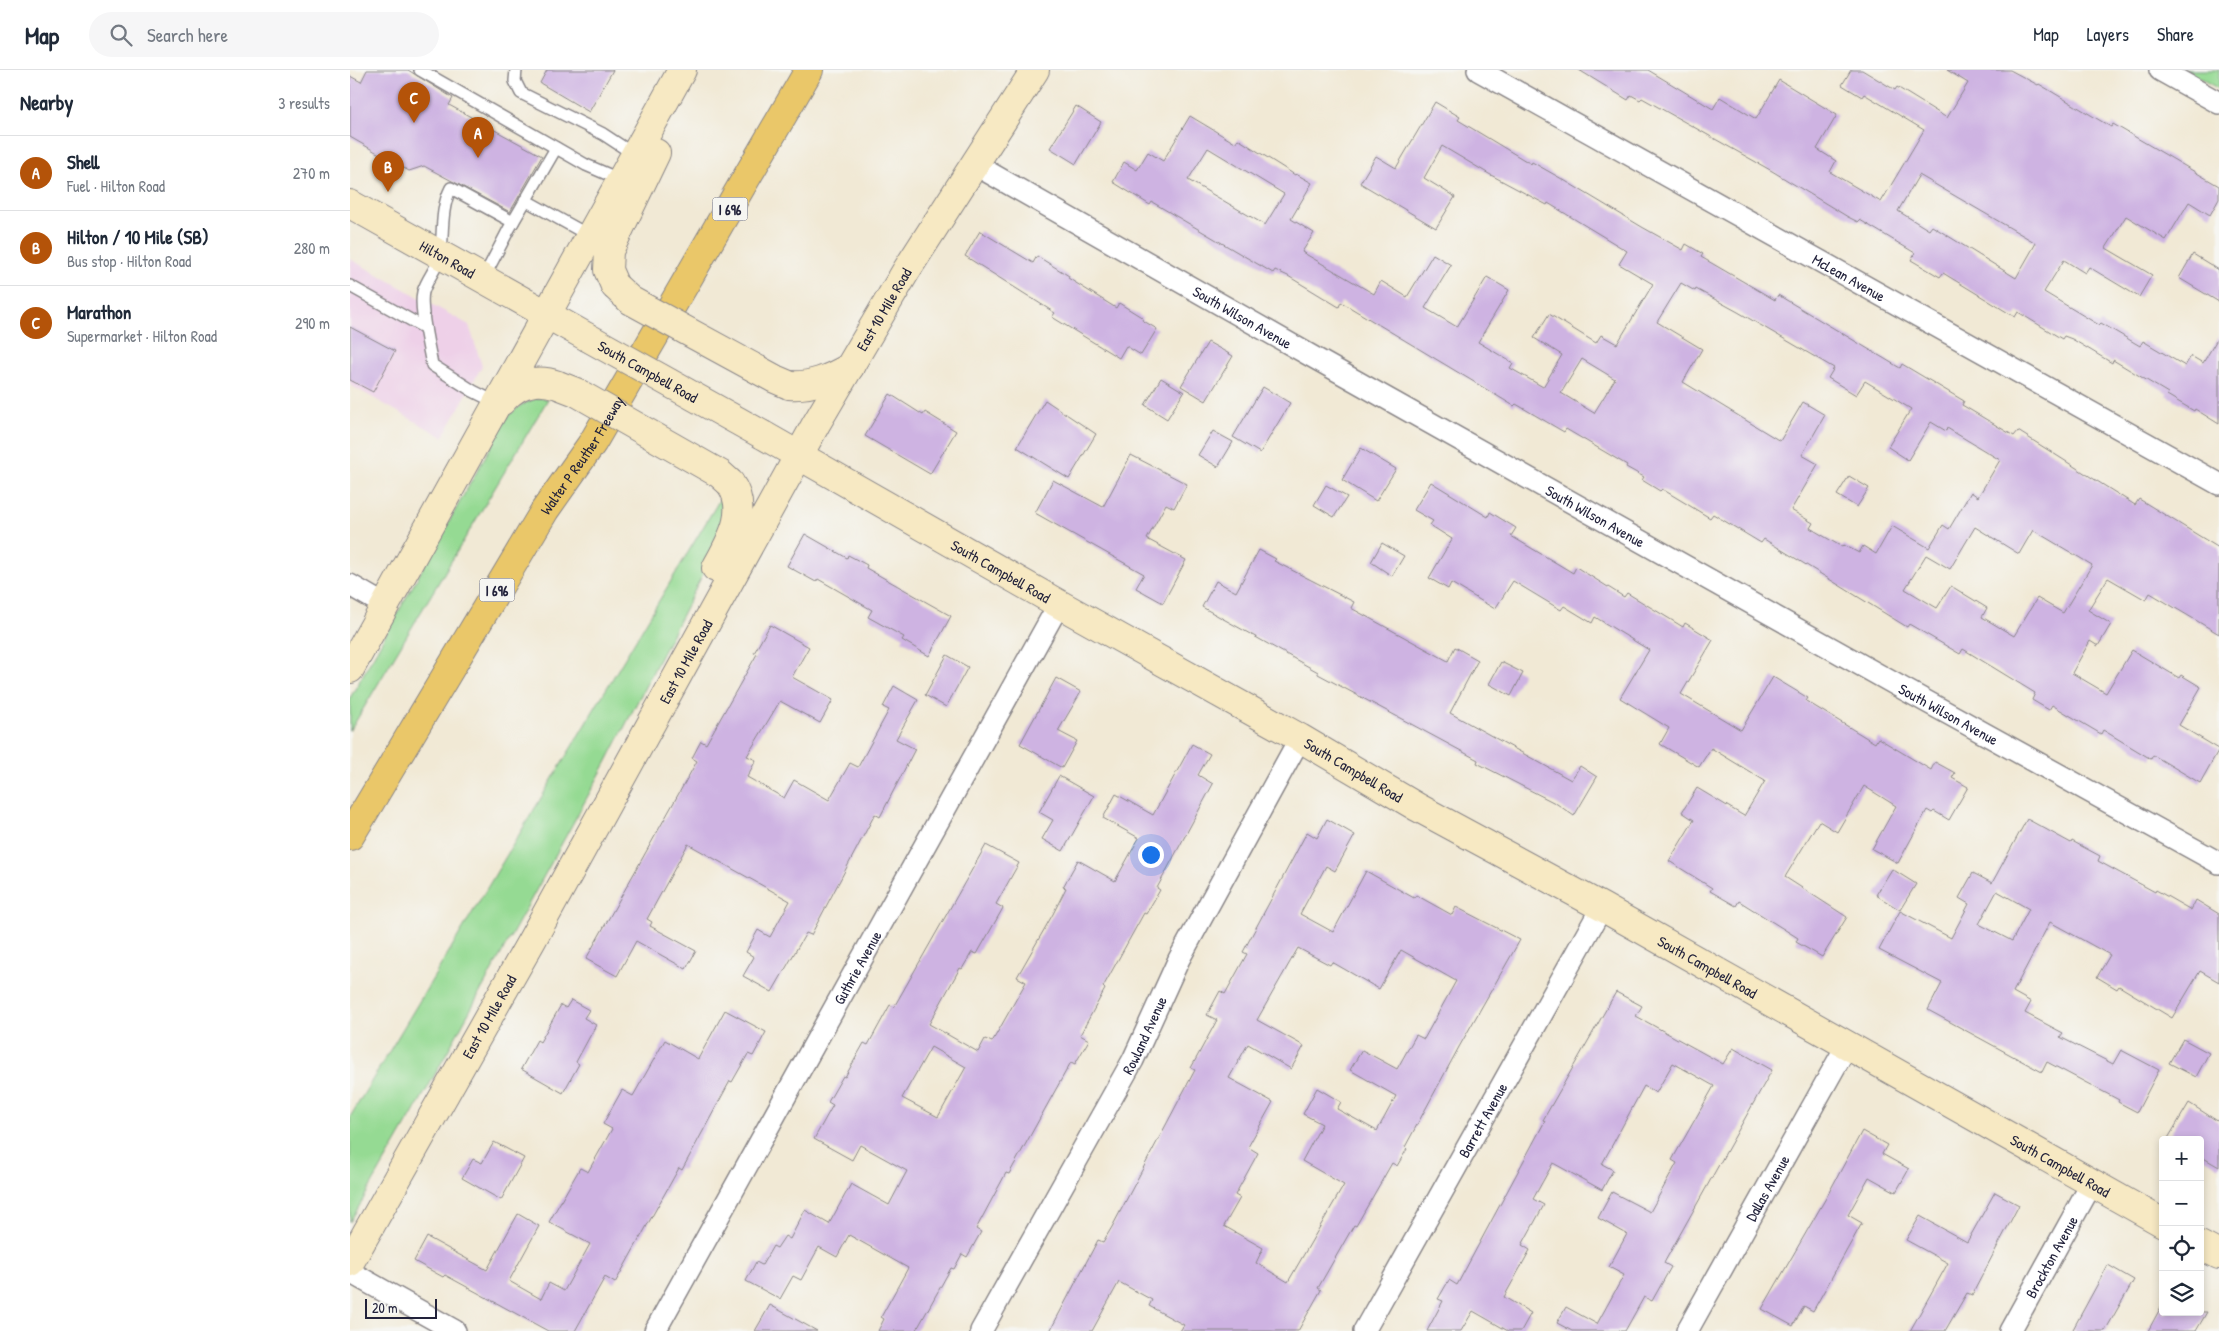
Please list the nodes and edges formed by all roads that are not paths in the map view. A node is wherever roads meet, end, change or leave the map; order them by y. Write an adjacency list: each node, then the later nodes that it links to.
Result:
1 (420, 70): 10 (lane)
2 (516, 70): 11 (lane)
3 (682, 70): 11 (main road)
4 (688, 70): 13 (main road)
5 (809, 70): 33 (highway, Walter P Reuther Freeway / I 696)
6 (1035, 70): 12 (main road, East 10 Mile Road)
7 (1478, 70): 26 (street, McLean Avenue)
8 (2160, 70): 9 (street)
9 (2219, 102)
10 (556, 148): 13 (lane); 14 (lane)
11 (635, 155): 13 (main road)
12 (974, 164): 23 (main road, East 10 Mile Road); 36 (street, South Wilson Avenue)
13 (630, 184): 17 (main road); 23 (main road, bridge)
14 (525, 200): 16 (lane); 17 (lane)
15 (350, 204): 18 (main road, Hilton Road)
16 (513, 222): 18 (lane); 19 (lane)
17 (590, 236): 21 (main road)
18 (441, 255): 19 (main road, Hilton Road); 22 (lane)
19 (483, 279): 21 (main road, Hilton Road)
20 (350, 286): 22 (lane)
21 (546, 314): 24 (main road); 25 (main road, South Campbell Road, bridge)
22 (425, 328): 24 (lane)
23 (850, 367): 25 (main road, East 10 Mile Road)
24 (498, 404): 29 (main road); 32 (main road, bridge)
25 (799, 455): 28 (main road, South Campbell Road); 32 (main road, East 10 Mile Road)
26 (2219, 484)
27 (350, 585): 29 (street)
28 (1059, 604): 31 (main road, South Campbell Road); 46 (street, Guthrie Avenue)
29 (386, 606): 30 (main road)
30 (350, 670)
31 (1300, 738): 37 (main road, South Campbell Road); 47 (street, Rowland Avenue)
32 (628, 766): 43 (main road, East 10 Mile Road)
33 (385, 778): 34 (highway, Walter P Reuther Freeway / I 696); 35 (highway)
34 (350, 836)
35 (350, 856)
36 (2219, 862)
37 (1602, 907): 38 (main road, South Campbell Road); 48 (street, Barrett Avenue)
38 (1846, 1045): 39 (main road, South Campbell Road); 49 (street, Dallas Avenue)
39 (2092, 1183): 40 (main road, South Campbell Road); 50 (street, Brockton Avenue)
40 (2159, 1221)
41 (2204, 1247): 42 (main road)
42 (2219, 1256)
43 (350, 1262)
44 (350, 1272): 45 (street)
45 (455, 1331)
46 (654, 1331)
47 (981, 1331)
48 (1364, 1331)
49 (1687, 1331)
50 (2010, 1331)

